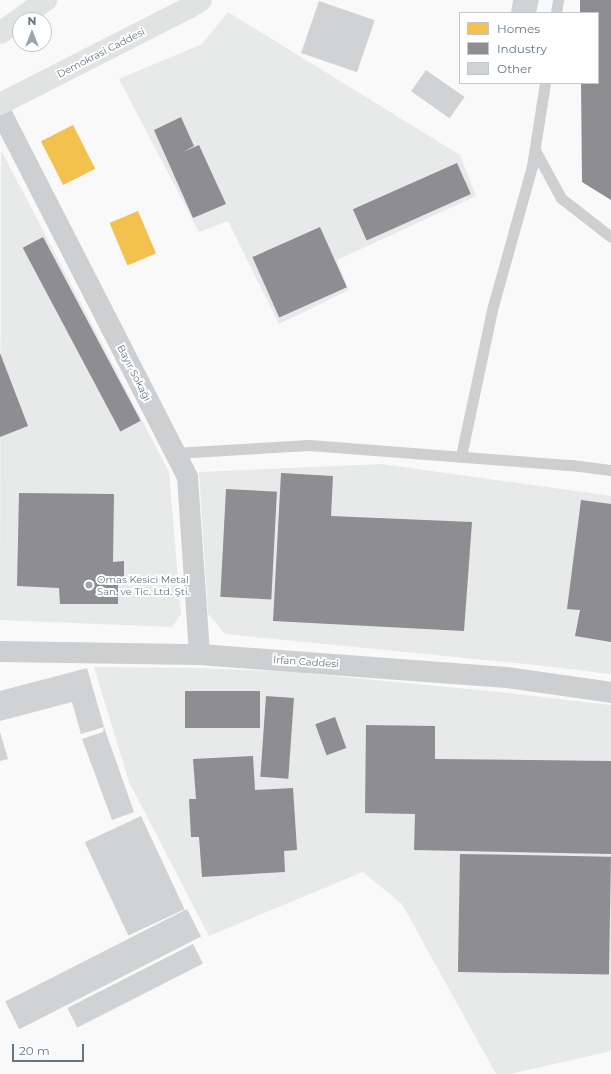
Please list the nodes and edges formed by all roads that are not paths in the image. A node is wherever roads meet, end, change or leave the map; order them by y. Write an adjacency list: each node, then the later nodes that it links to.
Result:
1 (46, 0): 5 (main road)
2 (558, 0): 4 (lane)
3 (197, 2): 7 (main road, Demokrasi Caddesi)
4 (556, 12)
5 (0, 33)
6 (545, 84): 9 (lane)
7 (0, 104)
8 (0, 111): 11 (street, Bayır Sokağı)
9 (535, 150): 10 (lane); 12 (lane)
10 (611, 237)
11 (174, 453): 12 (lane); 15 (street, Bayır Sokağı)
12 (461, 456): 13 (lane)
13 (611, 470)
14 (0, 651): 15 (street, İrfan Caddesi)
15 (199, 654): 16 (street, İrfan Caddesi)
16 (611, 692)

